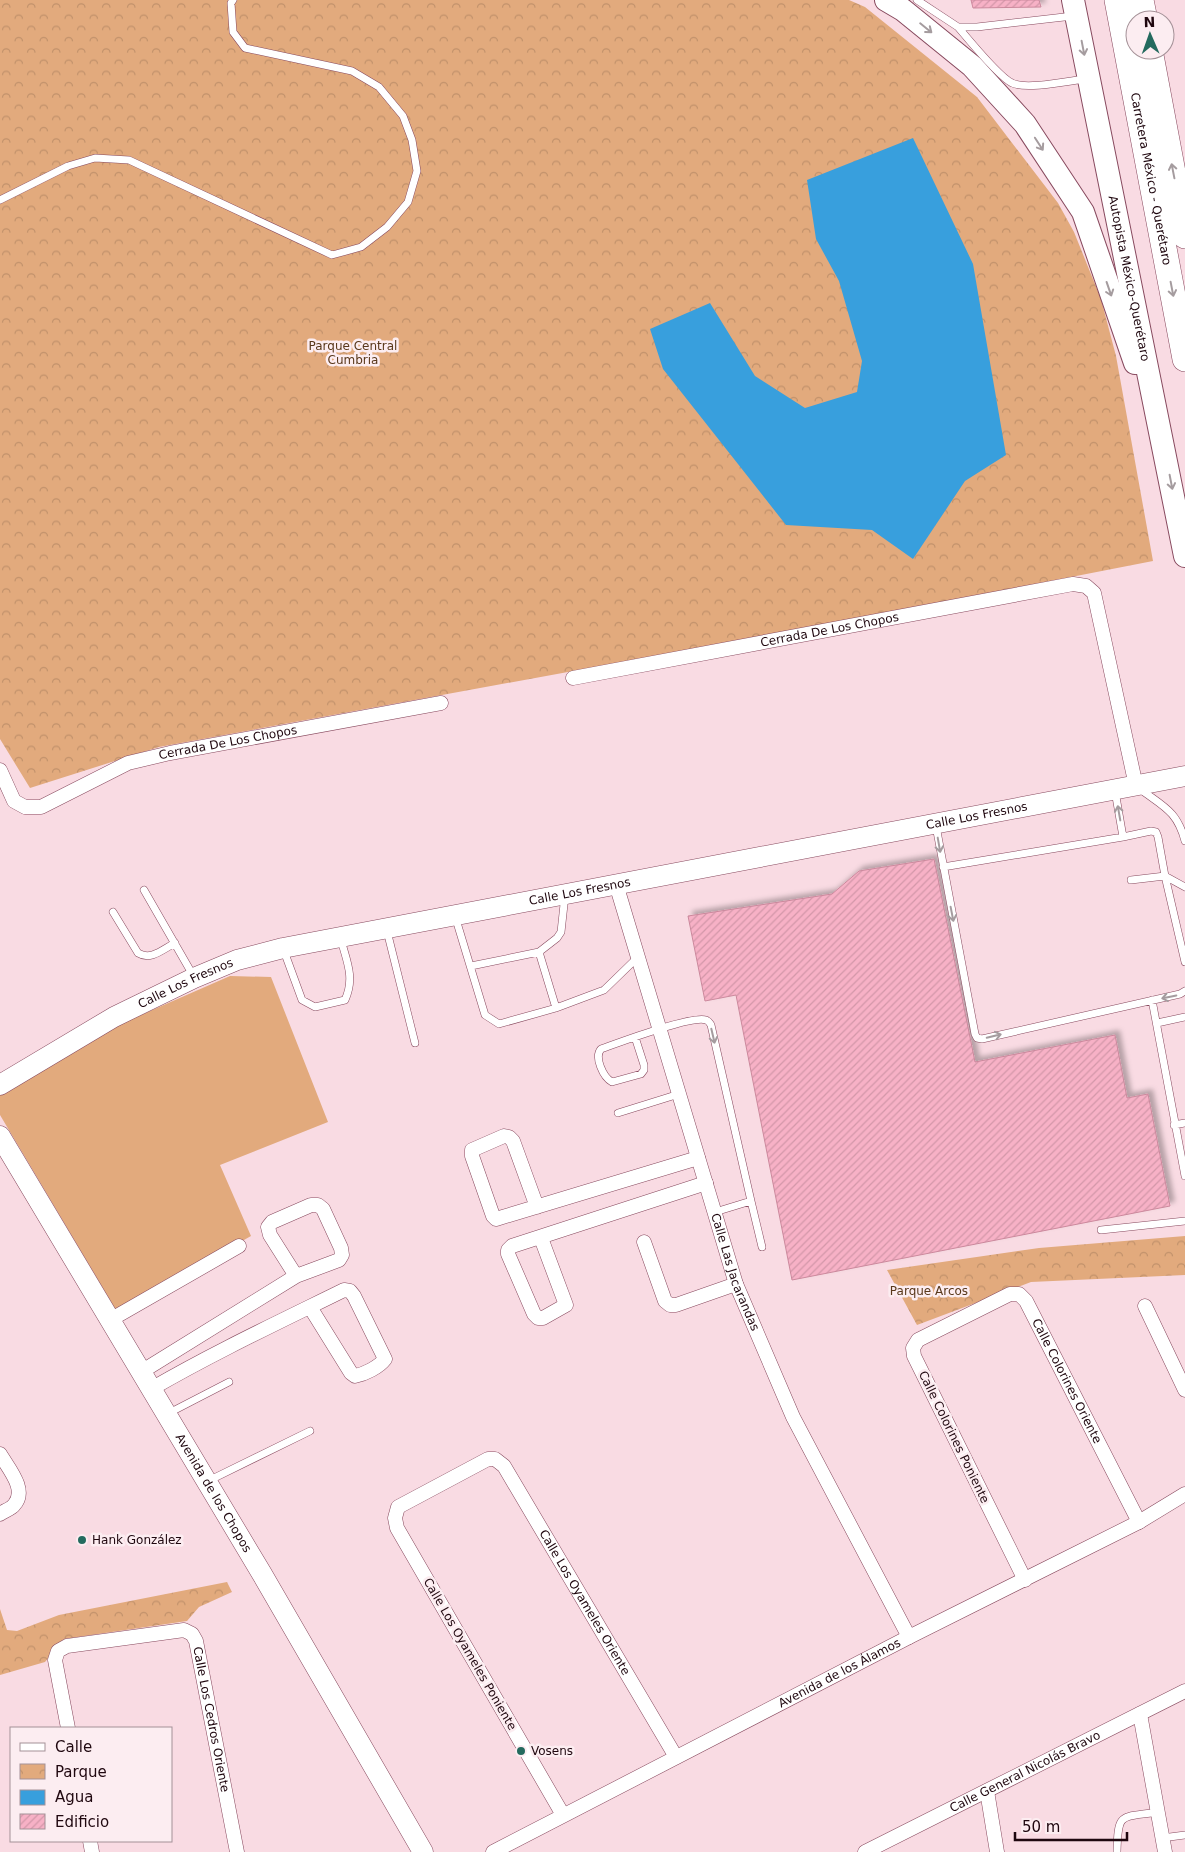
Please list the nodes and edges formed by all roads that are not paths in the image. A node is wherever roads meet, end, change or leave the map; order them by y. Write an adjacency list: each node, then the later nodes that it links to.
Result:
1 (234, 0): 11 (lane)
2 (886, 0): 14 (main road, one-way to 14)
3 (918, 0): 7 (lane)
4 (932, 0): 7 (lane)
5 (1117, 0): 13 (highway, Carretera México - Querétaro, one-way to 13)
6 (1075, 8): 8 (lane); 10 (main road, Autopista México-Querétaro, one-way to 10)
7 (932, 9): 8 (lane)
8 (958, 27): 10 (lane)
9 (1152, 60): 12 (highway, Carretera México - Querétaro, one-way to 9)
10 (1089, 78): 14 (main road, Autopista México-Querétaro)
11 (0, 200)
12 (1185, 236)
13 (1185, 359)
14 (1165, 451): 15 (main road, Autopista México-Querétaro, one-way to 15)
15 (1185, 556)
16 (573, 678): 20 (street, Cerrada De Los Chopos)
17 (441, 703): 18 (street, Cerrada De Los Chopos)
18 (0, 770)
19 (1185, 776): 20 (street, Calle Los Fresnos)
20 (1136, 786): 21 (street, Calle Los Fresnos); 24 (lane)
21 (1115, 790): 22 (street, Calle Los Fresnos); 23 (lane, one-way to 21)
22 (936, 824): 25 (lane, one-way to 25); 28 (street, Calle Los Fresnos)
23 (1123, 837): 25 (lane); 26 (lane)
24 (1185, 842)
25 (943, 866): 44 (lane, one-way to 44)
26 (1165, 876): 27 (lane); 29 (lane); 40 (lane)
27 (1131, 880)
28 (616, 884): 31 (street, Calle Los Fresnos); 39 (street, Calle Las Jacarandas)
29 (1185, 887)
30 (144, 890): 36 (lane)
31 (565, 894): 33 (street, Calle Los Fresnos); 38 (lane)
32 (113, 912): 36 (lane)
33 (455, 915): 34 (street, Calle Los Fresnos); 41 (lane)
34 (386, 928): 35 (street, Calle Los Fresnos); 50 (lane)
35 (340, 937): 37 (street, Calle Los Fresnos); 37 (lane)
36 (175, 943): 42 (lane)
37 (282, 948): 42 (street, Calle Los Fresnos)
38 (539, 952): 41 (lane); 45 (lane)
39 (638, 957): 45 (lane); 48 (street, Calle Las Jacarandas)
40 (1185, 962)
41 (471, 966): 45 (lane)
42 (194, 978): 51 (street, Calle Los Fresnos)
43 (1185, 991): 44 (lane, one-way to 44)
44 (1152, 1000): 47 (lane)
45 (556, 1008)
46 (1185, 1017): 47 (lane)
47 (1157, 1023): 55 (lane)
48 (660, 1028): 49 (lane); 52 (street, Calle Las Jacarandas); 60 (lane, one-way to 60)
49 (634, 1037): 49 (lane)
50 (415, 1044)
51 (0, 1085)
52 (679, 1094): 53 (lane); 57 (street, Calle Las Jacarandas)
53 (618, 1113)
54 (1185, 1123): 55 (lane)
55 (1174, 1125): 58 (lane)
56 (0, 1136): 74 (street, Avenida de los Chopos)
57 (698, 1158): 59 (street, Calle Las Jacarandas); 61 (street)
58 (1185, 1176)
59 (706, 1183): 62 (street, Calle Las Jacarandas); 65 (street)
60 (751, 1201): 62 (lane); 68 (lane)
61 (537, 1208): 61 (street)
62 (714, 1212): 70 (street, Calle Las Jacarandas)
63 (1185, 1221): 64 (lane)
64 (1101, 1230)
65 (541, 1238): 65 (street)
66 (644, 1242): 70 (street)
67 (239, 1246): 74 (street)
68 (762, 1247)
69 (296, 1276): 69 (street); 75 (street)
70 (736, 1284): 88 (street, Calle Las Jacarandas)
71 (1145, 1306): 78 (street)
72 (310, 1307): 72 (street); 77 (street)
73 (965, 1317): 86 (street, Calle Colorines Oriente); 87 (street, Calle Colorines Poniente)
74 (110, 1320): 75 (street, Avenida de los Chopos)
75 (140, 1372): 77 (street, Avenida de los Chopos)
76 (229, 1382): 79 (lane)
77 (151, 1389): 79 (street, Avenida de los Chopos)
78 (1185, 1390)
79 (167, 1415): 82 (street, Avenida de los Chopos)
80 (310, 1431): 82 (lane)
81 (0, 1454): 84 (street)
82 (206, 1482): 99 (street, Avenida de los Chopos)
83 (1185, 1494): 86 (street, Avenida de los Álamos)
84 (0, 1514)
85 (395, 1518): 92 (street, Calle Los Oyameles Oriente); 95 (street, Calle Los Oyameles Poniente)
86 (1139, 1522): 87 (street, Avenida de los Álamos)
87 (1025, 1580): 88 (street, Avenida de los Álamos)
88 (909, 1637): 92 (street, Avenida de los Álamos)
89 (1185, 1691): 90 (street, Calle General Nicolás Bravo)
90 (1140, 1714): 93 (street, Calle General Nicolás Bravo); 94 (street)
91 (68, 1727): 98 (street, Calle Los Cedros Oriente)
92 (676, 1757): 95 (street, Avenida de los Álamos)
93 (987, 1791): 101 (street, Calle General Nicolás Bravo); 102 (street)
94 (1158, 1812): 97 (street); 103 (lane)
95 (563, 1815): 100 (street, Avenida de los Álamos)
96 (1185, 1835): 97 (lane)
97 (1163, 1845)
98 (237, 1852)
99 (423, 1852)
100 (493, 1852)
101 (865, 1852)
102 (997, 1852)
103 (1117, 1852)

